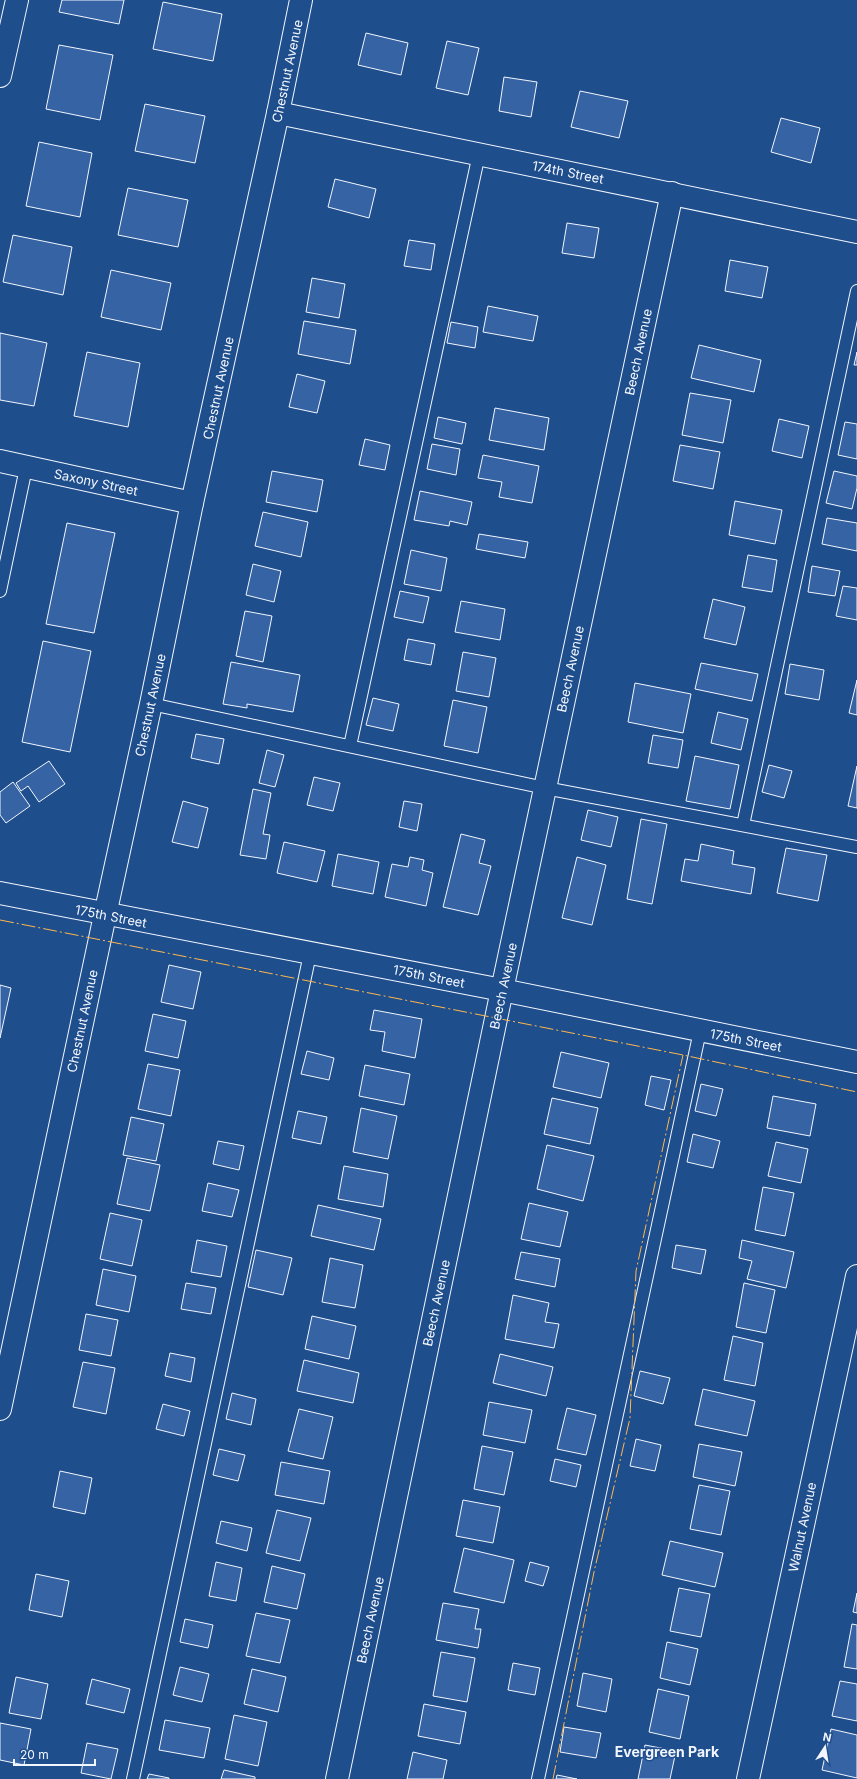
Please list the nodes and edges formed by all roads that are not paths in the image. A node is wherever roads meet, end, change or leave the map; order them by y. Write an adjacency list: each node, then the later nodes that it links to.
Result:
1 (17, 0): 3 (street)
2 (301, 0): 4 (street, Chestnut Avenue)
3 (0, 76)
4 (278, 114): 5 (street, 174th Street); 11 (street, Chestnut Avenue)
5 (479, 154): 6 (street, 174th Street); 14 (lane)
6 (672, 193): 7 (street, 174th Street); 15 (street, Beech Avenue)
7 (857, 232)
8 (857, 291): 16 (lane)
9 (0, 461): 10 (street, Saxony Street)
10 (26, 468): 11 (street, Saxony Street); 12 (lane)
11 (192, 503): 13 (street, Chestnut Avenue)
12 (0, 592)
13 (151, 704): 14 (lane); 19 (street, Chestnut Avenue)
14 (350, 746): 15 (lane)
15 (545, 788): 16 (lane); 21 (street, Beech Avenue)
16 (743, 825): 17 (lane)
17 (857, 847)
18 (0, 893): 19 (street, 175th Street)
19 (105, 915): 20 (street, 175th Street); 25 (street, Chestnut Avenue)
20 (310, 954): 21 (street, 175th Street); 26 (lane)
21 (502, 990): 22 (street, 175th Street); 27 (street, Beech Avenue)
22 (700, 1031): 23 (street, 175th Street); 28 (lane)
23 (857, 1062)
24 (857, 1276): 29 (street, Walnut Avenue)
25 (0, 1409)
26 (133, 1779)
27 (337, 1779)
28 (538, 1779)
29 (748, 1779)

